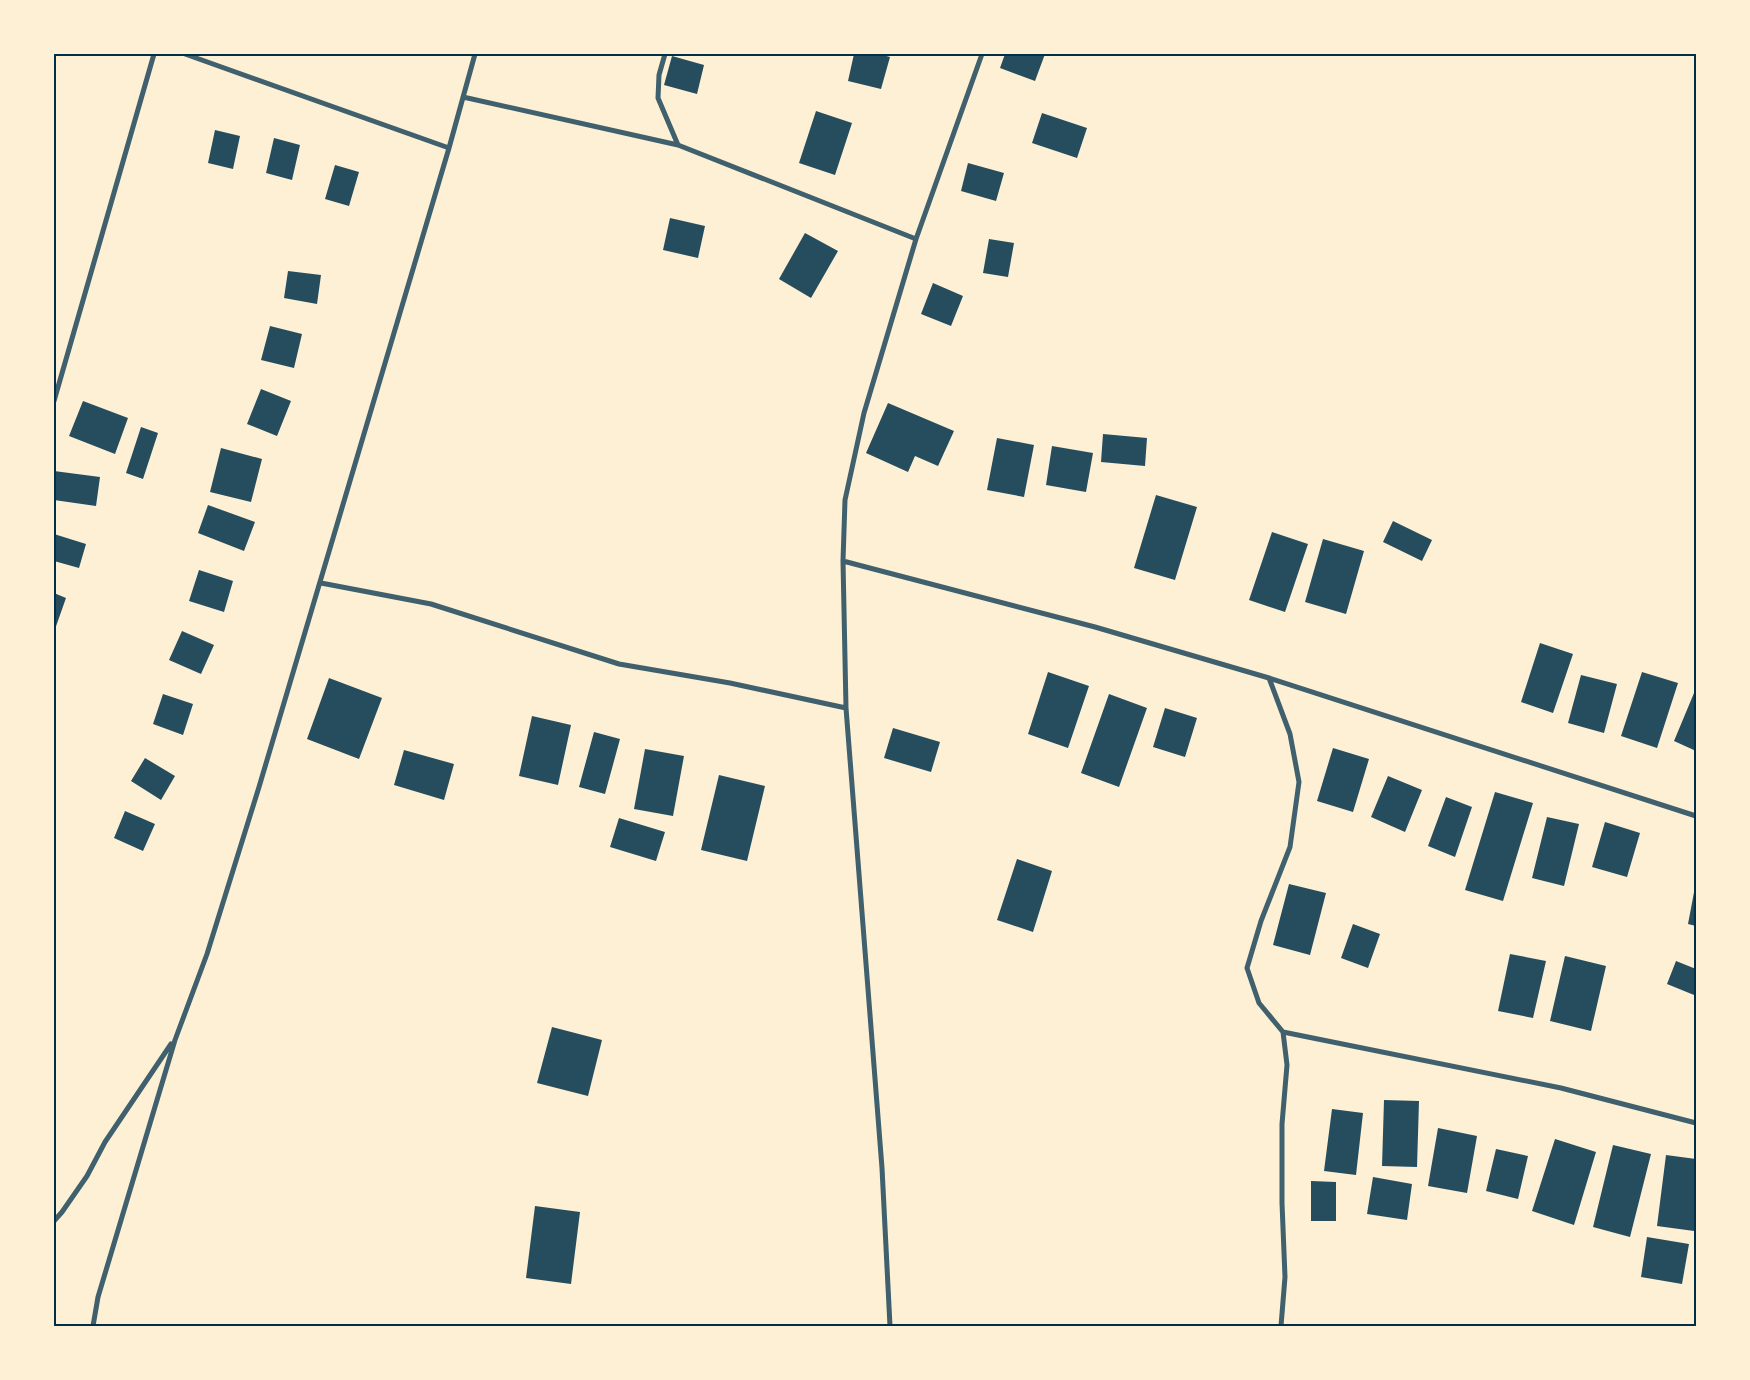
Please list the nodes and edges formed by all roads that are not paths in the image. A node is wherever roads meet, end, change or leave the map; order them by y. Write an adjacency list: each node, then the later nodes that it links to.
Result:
1 (154, 54): 10 (street)
2 (185, 54): 8 (street)
3 (475, 54): 6 (street)
4 (665, 54): 7 (street)
5 (982, 54): 9 (street)
6 (463, 97): 7 (street); 8 (street)
7 (678, 145): 9 (street)
8 (449, 148): 12 (street)
9 (916, 238): 11 (street)
10 (54, 402)
11 (843, 561): 13 (street); 14 (street)
12 (321, 583): 14 (street); 17 (street)
13 (1269, 678): 15 (street); 16 (street)
14 (846, 708): 21 (street)
15 (1696, 816)
16 (1283, 1032): 18 (street); 22 (street)
17 (175, 1040): 19 (street); 20 (street)
18 (1696, 1123)
19 (54, 1221)
20 (93, 1326)
21 (890, 1326)
22 (1281, 1326)

